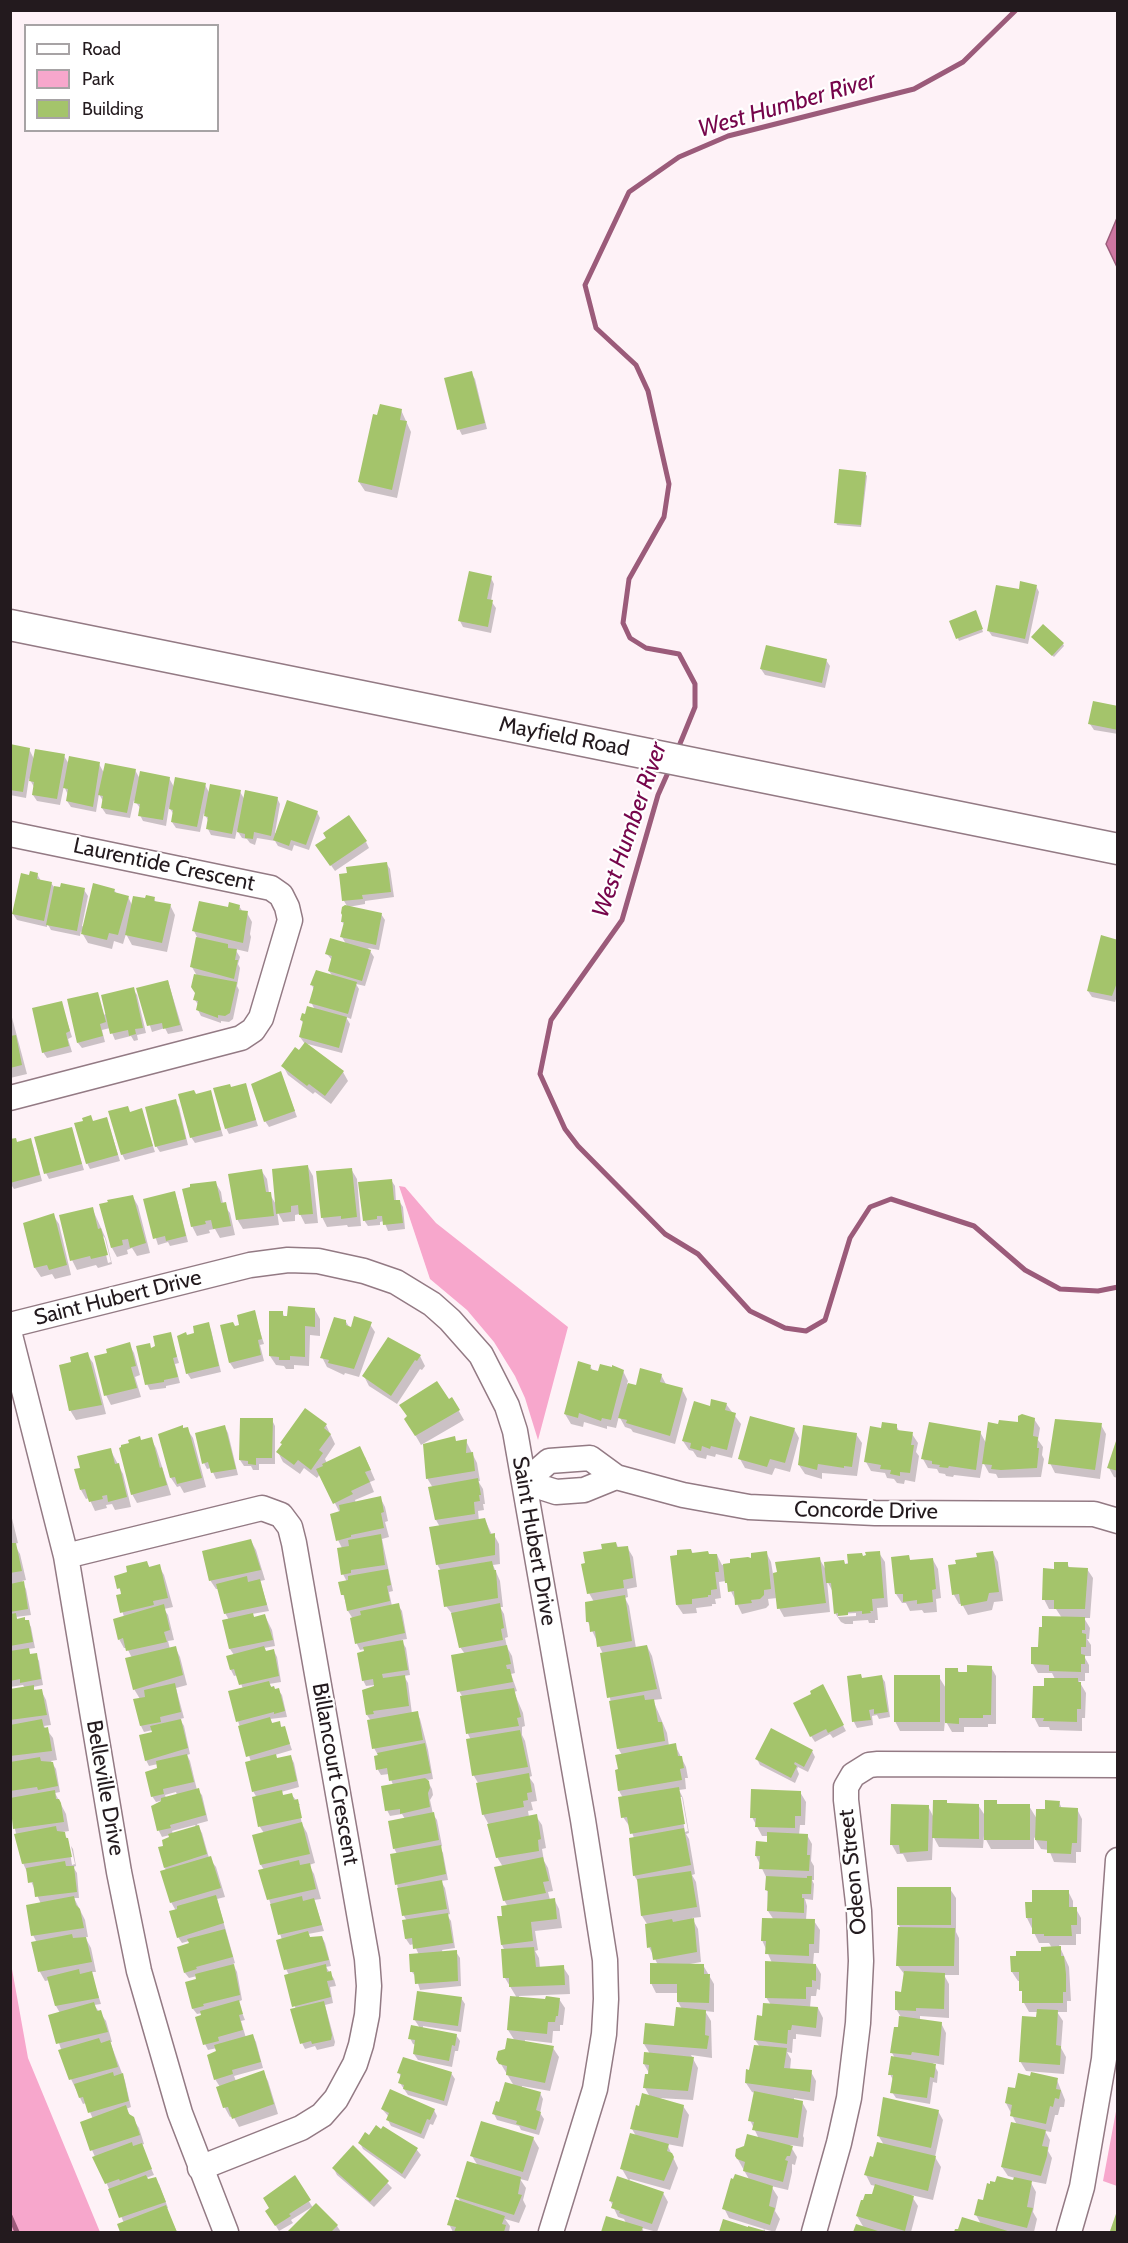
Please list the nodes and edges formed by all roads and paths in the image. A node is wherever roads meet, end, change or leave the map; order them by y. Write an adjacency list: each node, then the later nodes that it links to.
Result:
1 (10, 625): 3 (main road, Mayfield Road)
2 (10, 834): 4 (street, Laurentide Crescent)
3 (1118, 849)
4 (10, 1098)
5 (10, 1325): 7 (street, Saint Hubert Drive)
6 (10, 1335): 9 (street, Belleville Drive)
7 (525, 1482): 8 (street, Concorde Drive); 14 (street, Saint Hubert Drive)
8 (1118, 1521)
9 (66, 1556): 12 (street, Belleville Drive); 12 (street, Billancourt Crescent)
10 (1118, 1765): 15 (street, Odeon Street)
11 (1118, 1860): 16 (street)
12 (200, 2168): 13 (street, Belleville Drive)
13 (226, 2232)
14 (551, 2232)
15 (814, 2232)
16 (1069, 2232)

